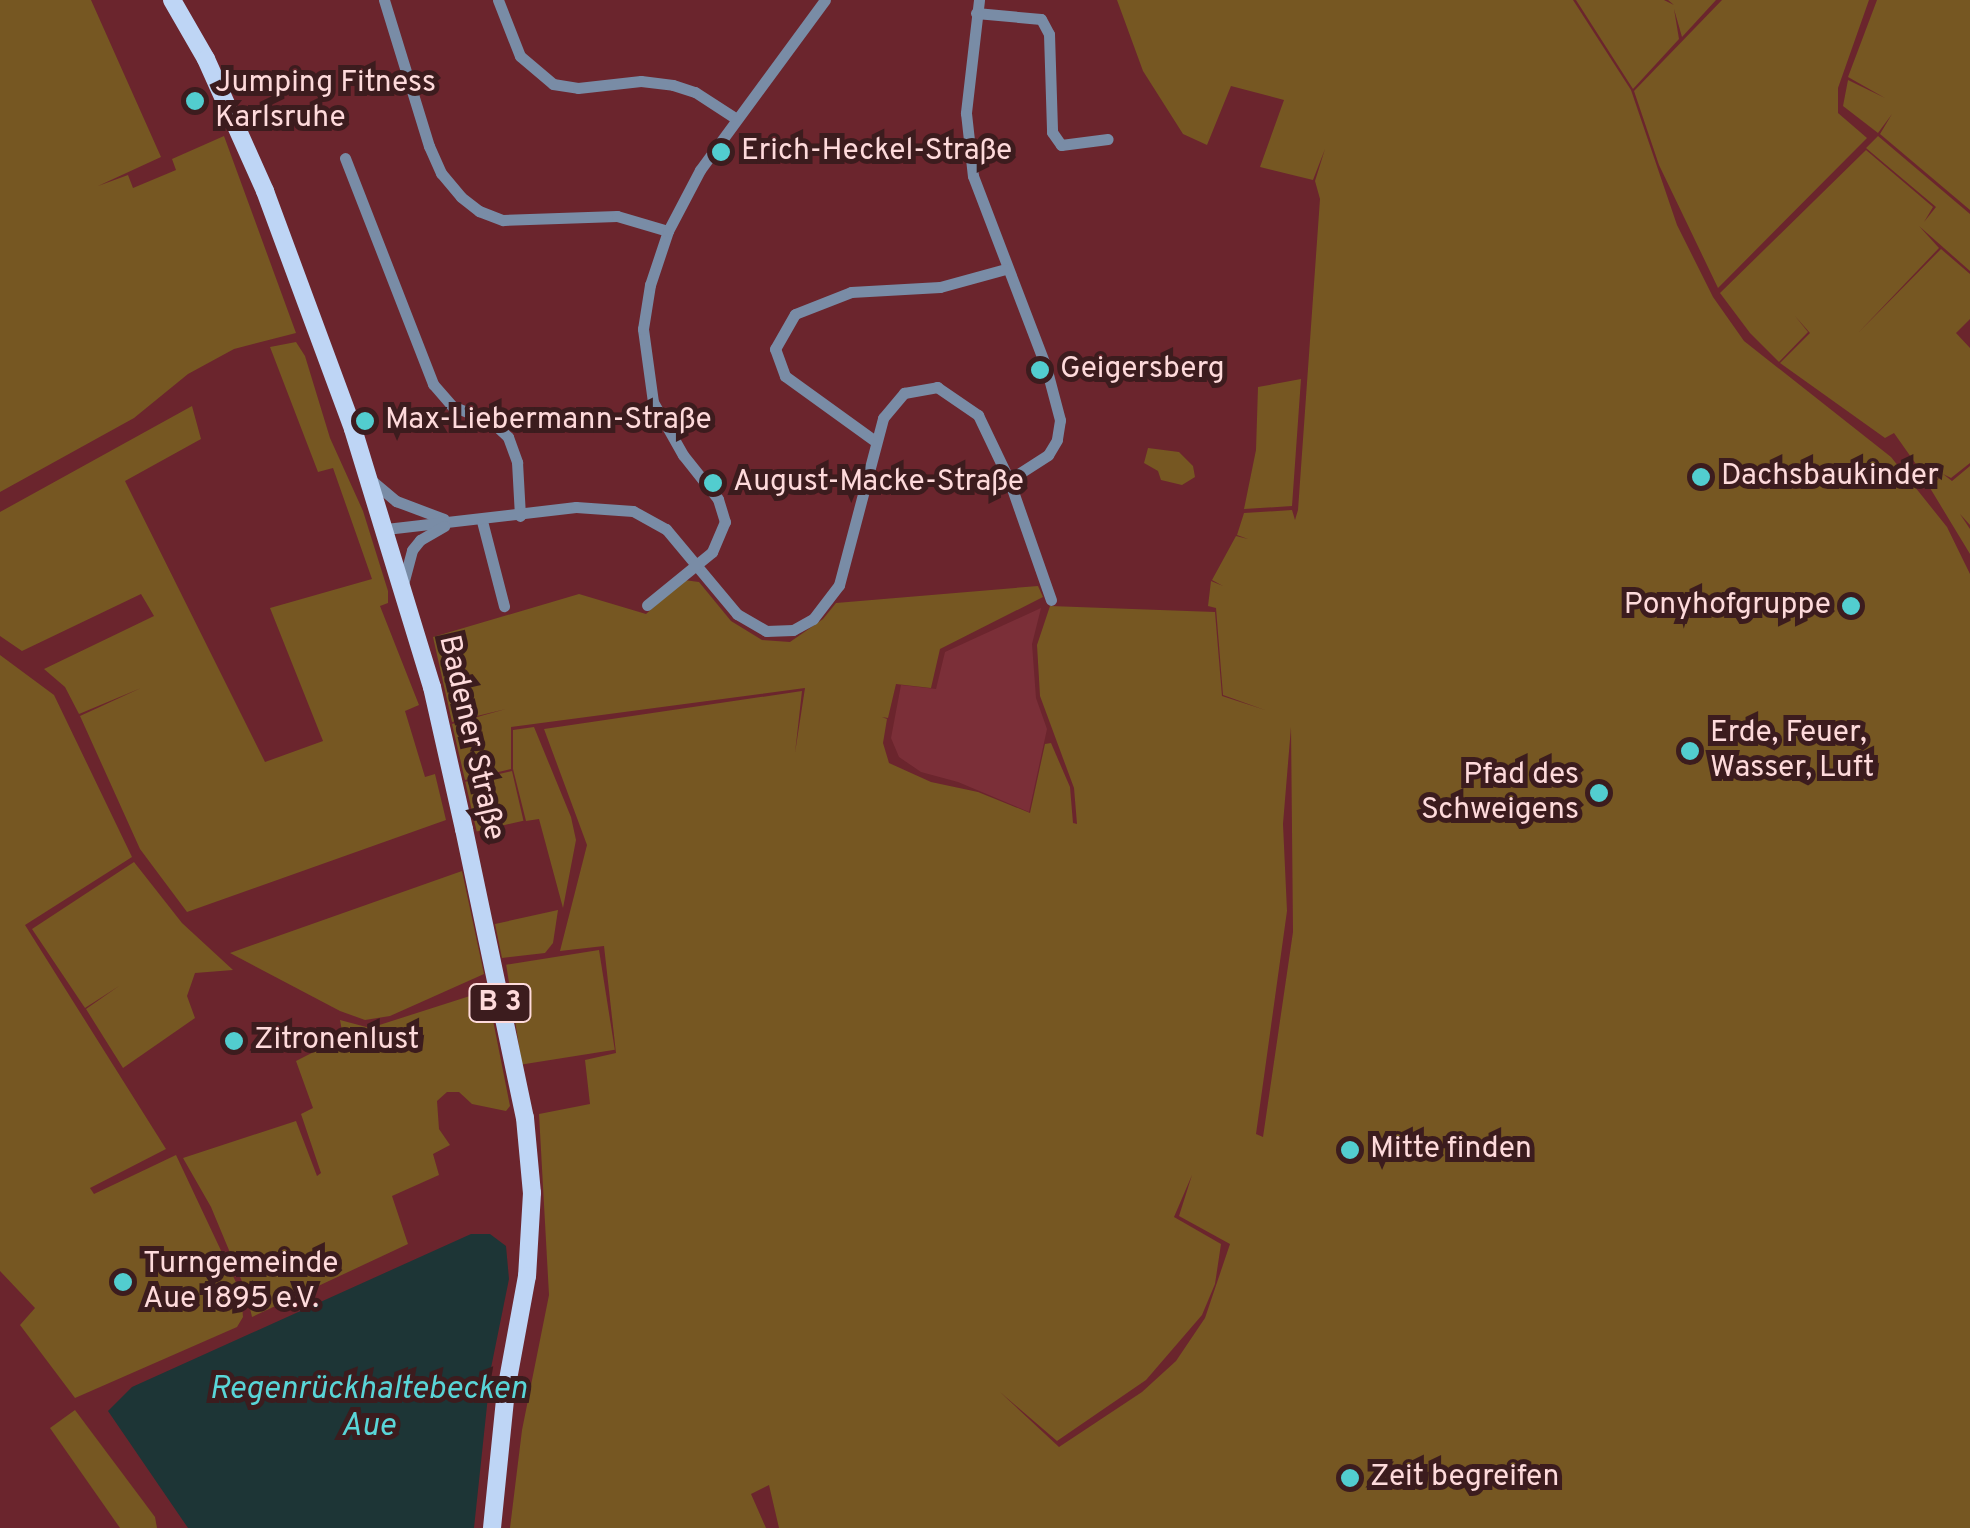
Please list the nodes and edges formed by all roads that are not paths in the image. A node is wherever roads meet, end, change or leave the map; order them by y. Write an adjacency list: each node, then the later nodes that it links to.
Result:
1 (172, 0): 12 (main road, Badener Straße / B 3)
2 (384, 0): 9 (street)
3 (498, 0): 6 (street)
4 (825, 0): 6 (street)
5 (977, 7): 7 (street); 10 (street)
6 (735, 118): 9 (street)
7 (1108, 139)
8 (345, 158): 14 (street)
9 (668, 231): 18 (street)
10 (1006, 269): 11 (street); 13 (street)
11 (875, 441): 13 (street); 18 (street)
12 (371, 480): 16 (street); 17 (main road, Badener Straße / B 3)
13 (1009, 480): 20 (street)
14 (520, 516): 15 (street); 18 (street)
15 (482, 521): 16 (street); 22 (street)
16 (453, 522): 17 (street); 19 (street)
17 (386, 528): 19 (main road, Badener Straße / B 3)
18 (696, 563): 21 (street)
19 (402, 584): 23 (main road, Badener Straße / B 3)
20 (1052, 600)
21 (647, 605)
22 (504, 606)
23 (492, 1528)

